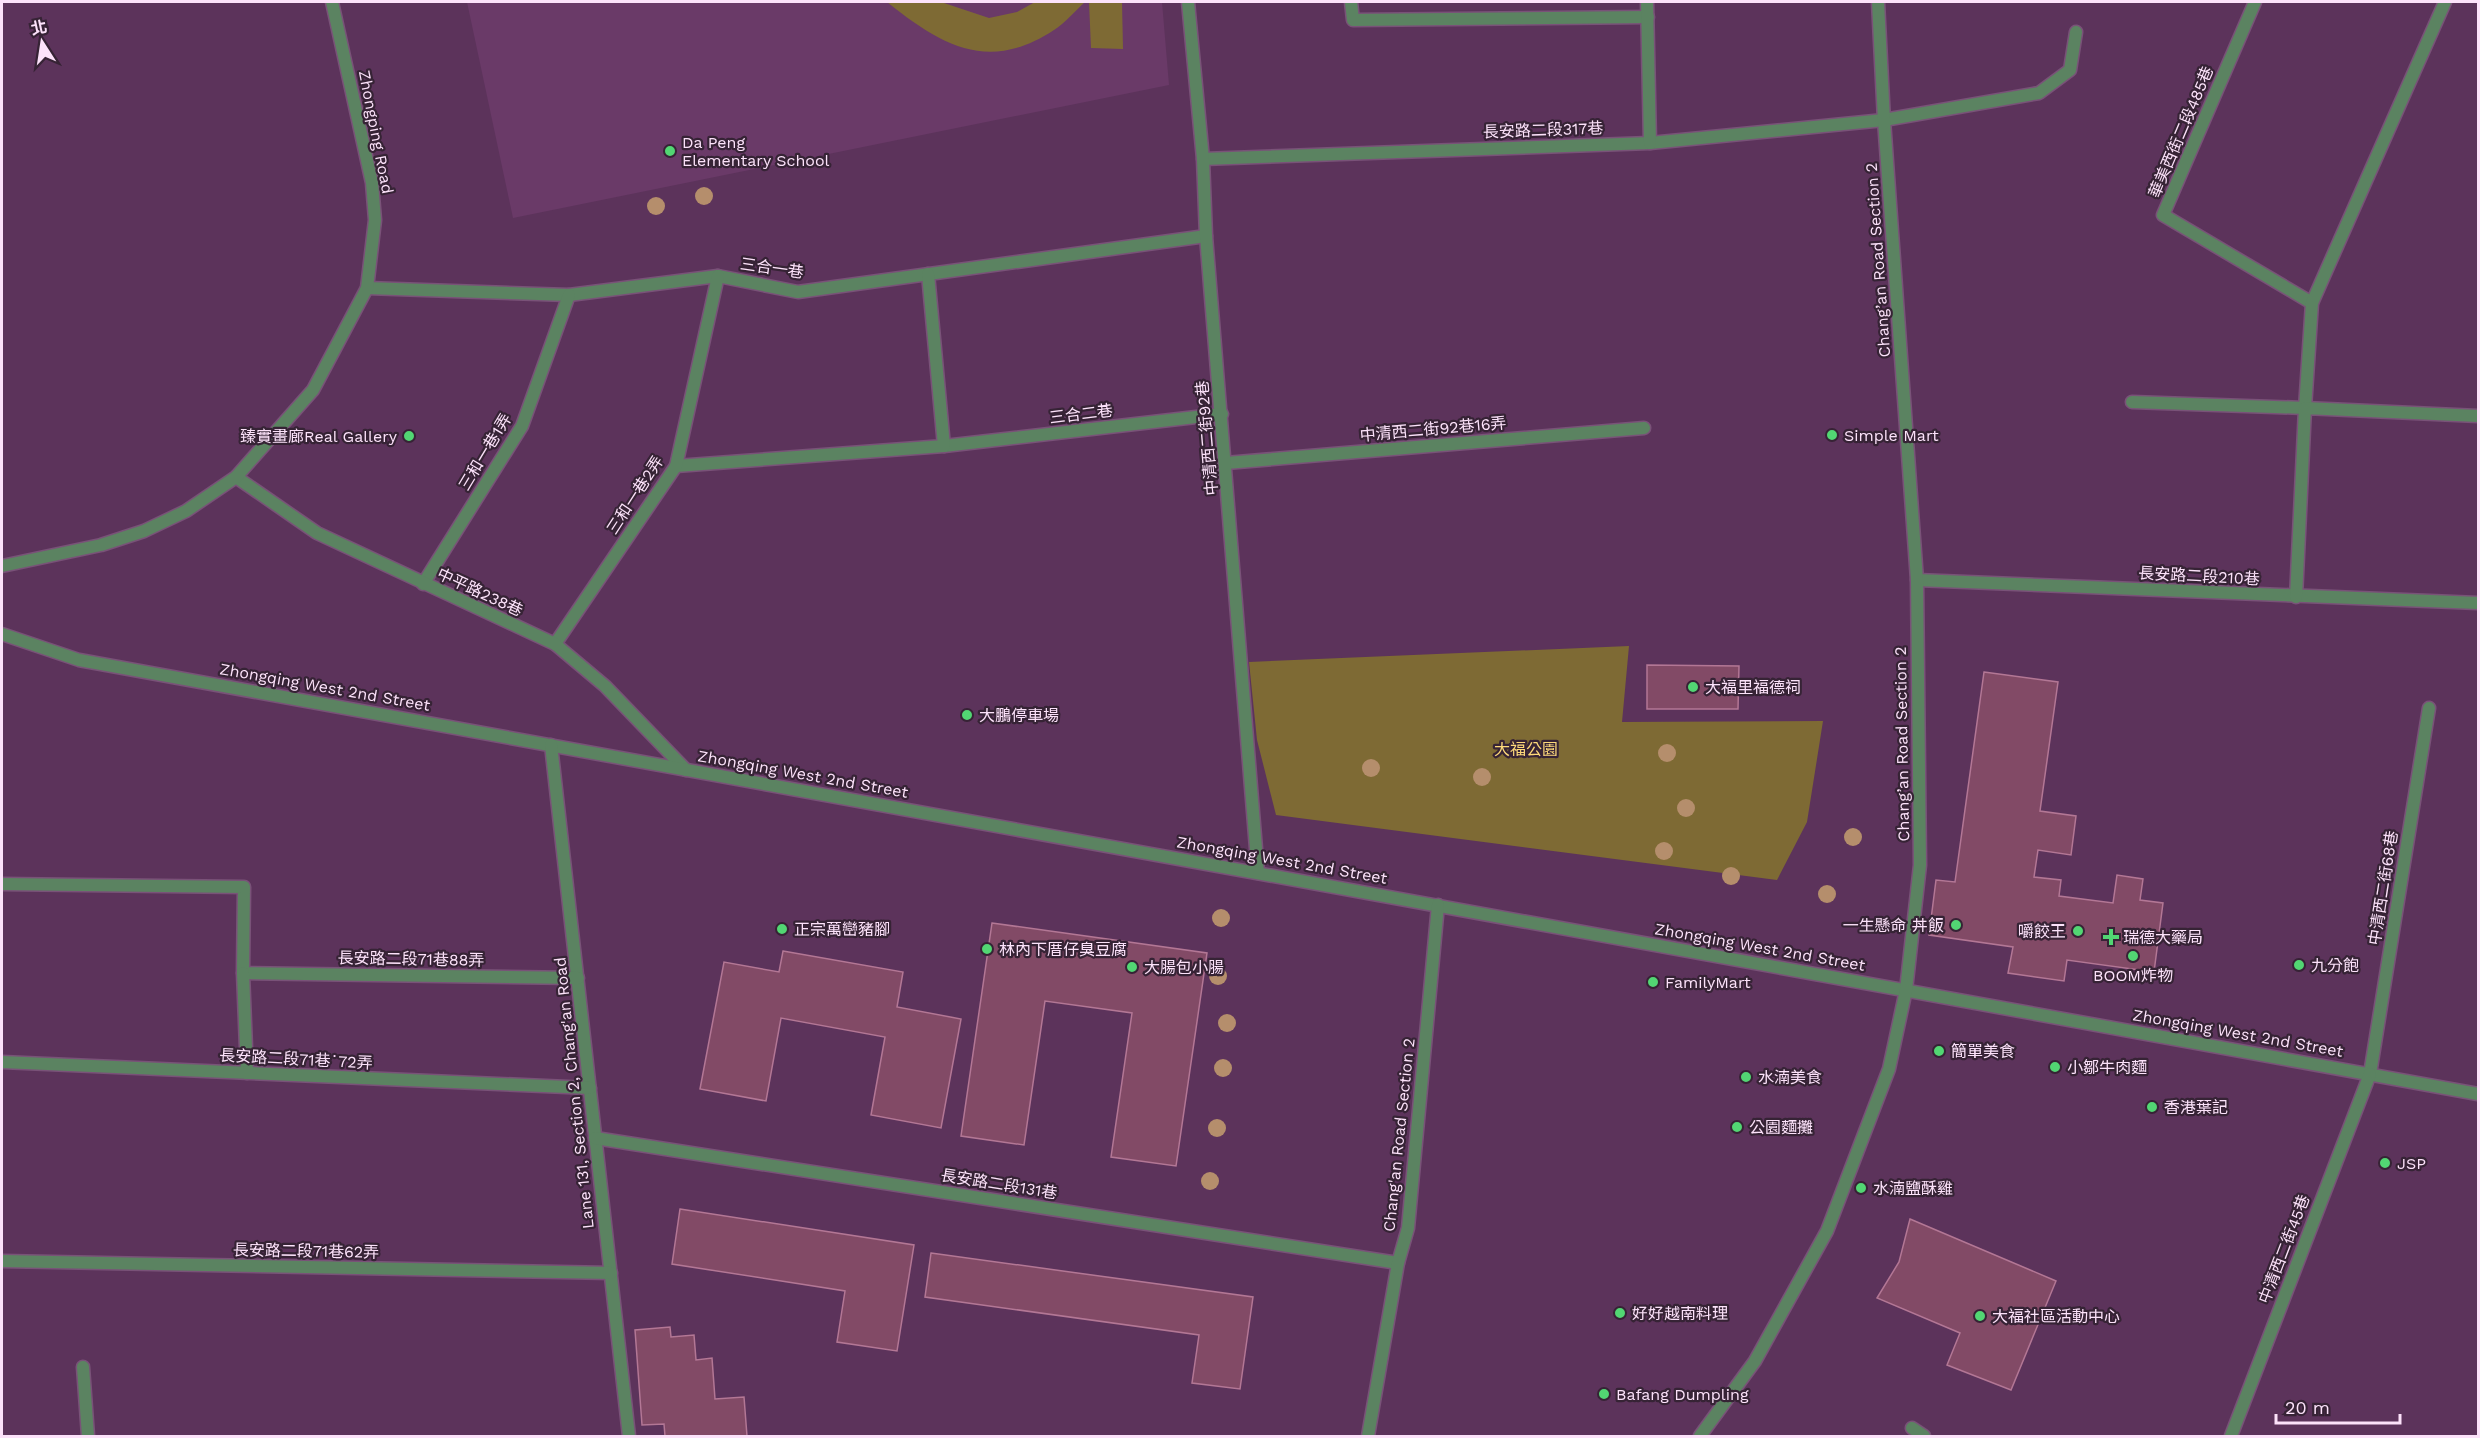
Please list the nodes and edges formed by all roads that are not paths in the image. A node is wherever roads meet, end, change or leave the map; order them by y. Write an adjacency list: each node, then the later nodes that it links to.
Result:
1 (332, 2): 16 (street, Zhongping Road)
2 (1188, 2): 12 (street, 中清西二街92巷)
3 (1351, 2): 8 (street)
4 (1647, 2): 8 (street)
5 (1878, 2): 10 (street, Chang’an Road Section 2)
6 (2255, 2): 18 (street, 華美西街二段485巷)
7 (2445, 2): 18 (street)
8 (1648, 17): 11 (street)
9 (2076, 32): 10 (street, 長安路二段317巷)
10 (1884, 120): 11 (street, 長安路二段317巷); 29 (street, Chang’an Road Section 2)
11 (1650, 143): 12 (street, 長安路二段317巷)
12 (1203, 159): 13 (street, 中清西二街92巷)
13 (1206, 236): 14 (street, 三合一巷); 21 (street, 中清西二街92巷)
14 (928, 274): 15 (street, 三合一巷); 24 (street)
15 (718, 276): 17 (street, 三合一巷); 26 (street, 三和一巷2弄)
16 (367, 288): 17 (street, 三合一巷); 27 (street, Zhongping Road)
17 (569, 295): 30 (street, 三和一巷1弄)
18 (2312, 303): 20 (street)
19 (2132, 402): 20 (street)
20 (2305, 408): 22 (street); 31 (street)
21 (1222, 414): 24 (street, 三合二巷); 25 (street, 中清西二街92巷)
22 (2478, 416)
23 (1644, 428): 25 (street, 中清西二街92巷16弄)
24 (944, 446): 26 (street, 三合二巷)
25 (1226, 463): 38 (street, 中清西二街92巷)
26 (676, 466): 34 (street, 三和一巷2弄)
27 (236, 477): 28 (street, Zhongping Road); 30 (street, 中平路238巷)
28 (2, 566)
29 (1917, 580): 31 (street, 長安路二段210巷); 43 (street, Chang’an Road Section 2)
30 (423, 584): 34 (street, 中平路238巷)
31 (2296, 597): 32 (street, 長安路二段210巷)
32 (2478, 603)
33 (2, 634): 36 (street, Zhongqing West 2nd Street)
34 (555, 645): 37 (street, 中平路238巷)
35 (2429, 708): 46 (street, 中清西二街68巷)
36 (551, 745): 37 (street, Zhongqing West 2nd Street); 42 (street, Lane 131, Section 2, Chang'an Road)
37 (686, 770): 38 (street, Zhongqing West 2nd Street)
38 (1258, 873): 40 (street, Zhongqing West 2nd Street)
39 (2, 885): 41 (street)
40 (1438, 905): 43 (street, Zhongqing West 2nd Street); 51 (street, Chang'an Road Section 2)
41 (243, 973): 42 (street, 長安路二段71巷88弄); 45 (street)
42 (578, 978): 47 (street, Lane 131, Section 2, Chang'an Road)
43 (1906, 990): 46 (street, Zhongqing West 2nd Street); 58 (street, Chang’an Road Section 2)
44 (2, 1062): 45 (street, 長安路二段71巷˙72弄)
45 (247, 1073): 47 (street, 長安路二段71巷˙72弄)
46 (2370, 1074): 48 (street, Zhongqing West 2nd Street); 60 (street, 中清西二街45巷)
47 (590, 1088): 49 (street, Lane 131, Section 2, Chang'an Road)
48 (2478, 1094)
49 (595, 1138): 51 (street, 長安路二段131巷); 52 (street, Lane 131, Section 2, Chang'an Road)
50 (2, 1261): 52 (street, 長安路二段71巷62弄)
51 (1398, 1263): 57 (street, Chang'an Road Section 2)
52 (611, 1274): 56 (street, Lane 131, Section 2, Chang'an Road)
53 (83, 1367): 55 (street)
54 (1912, 1428): 59 (street)
55 (88, 1437)
56 (629, 1437)
57 (1368, 1437)
58 (1700, 1437)
59 (1923, 1437)
60 (2231, 1437)

